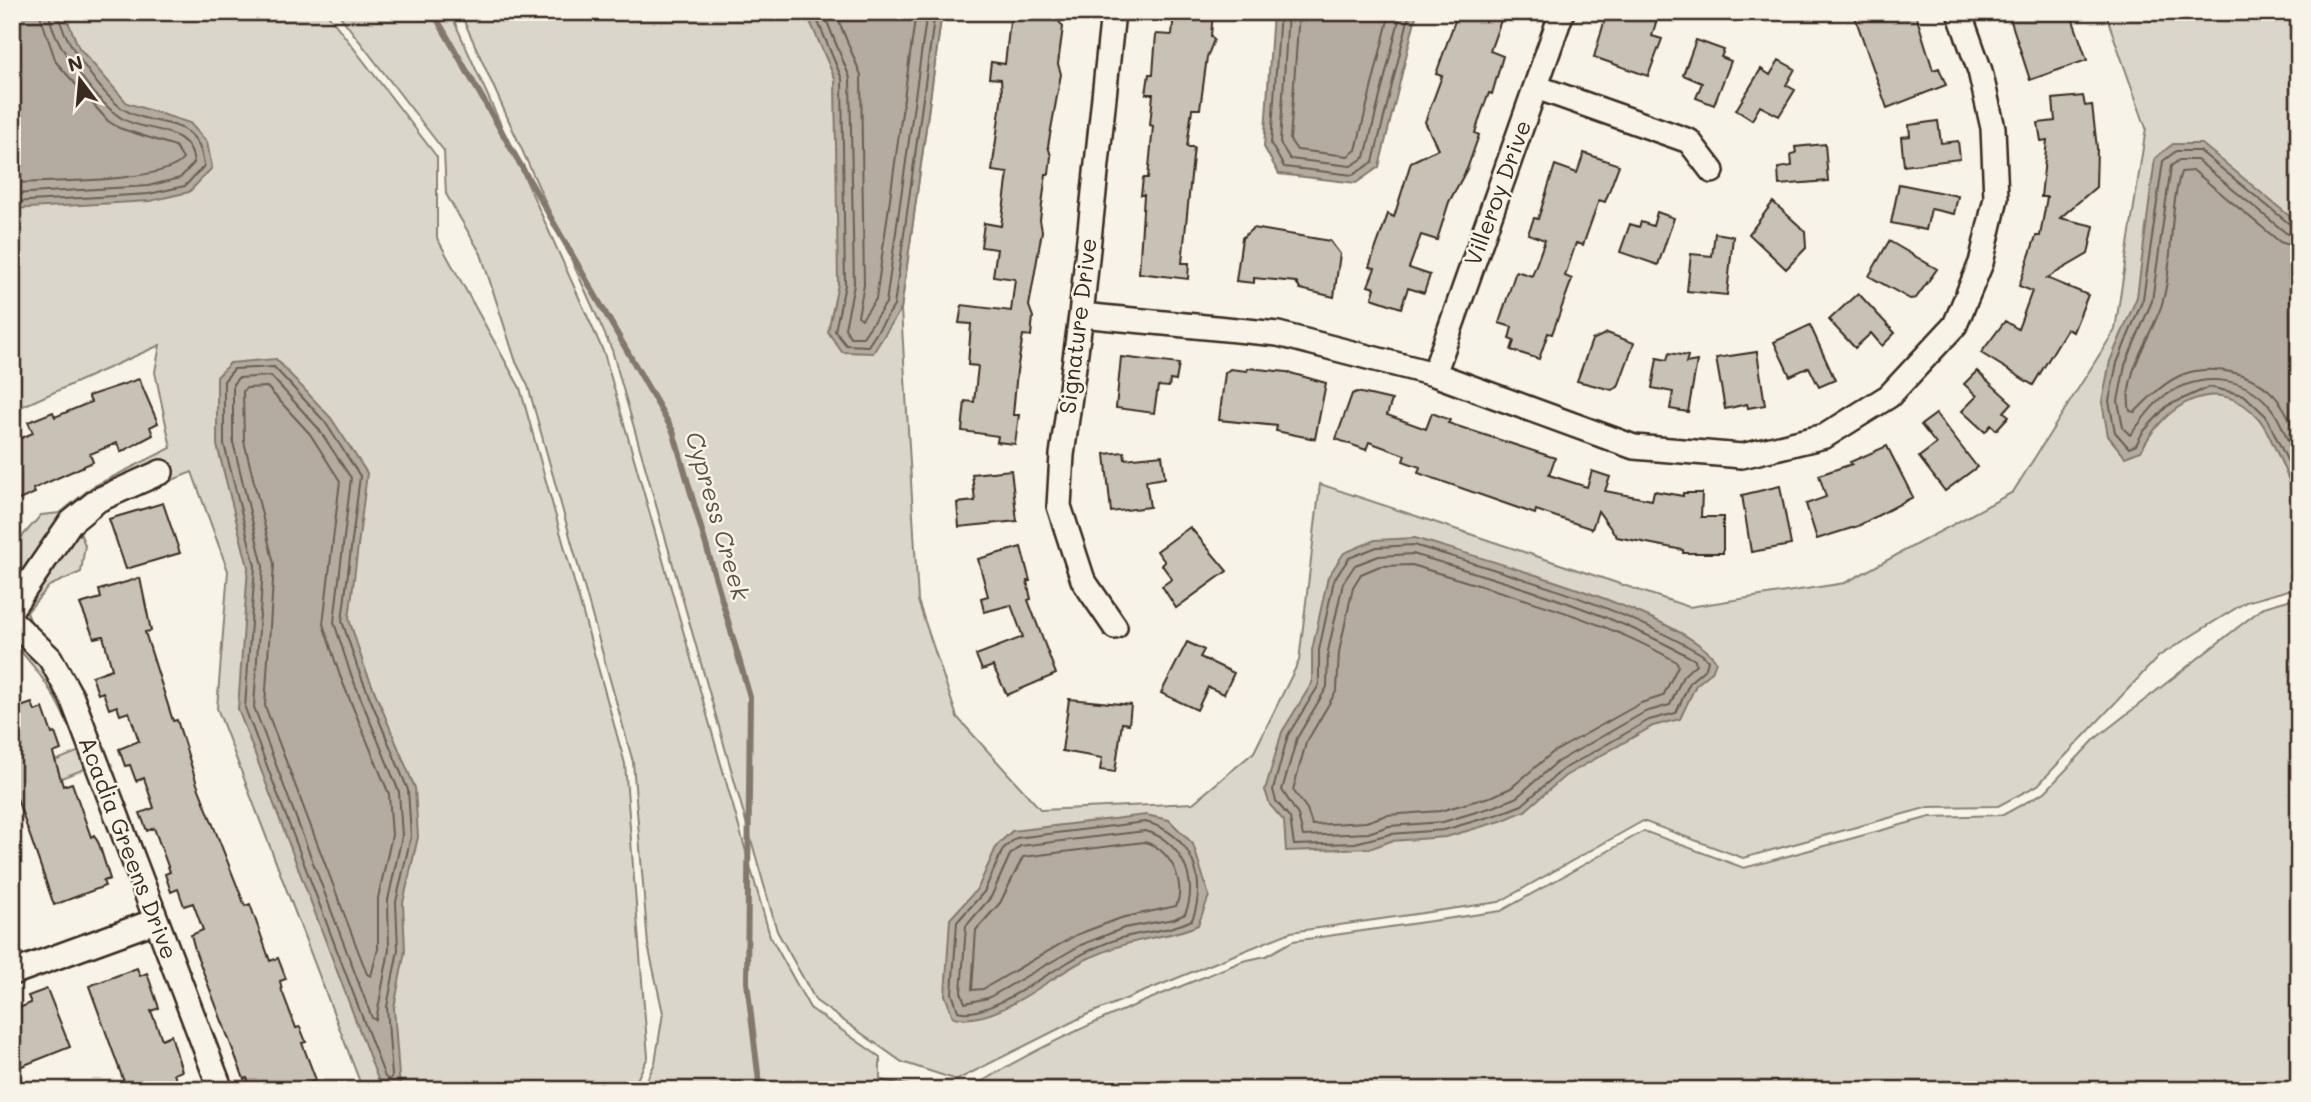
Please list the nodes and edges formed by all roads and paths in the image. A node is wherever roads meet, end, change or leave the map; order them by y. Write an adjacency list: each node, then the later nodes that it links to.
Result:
1 (1113, 12): 6 (street, Signature Drive)
2 (1562, 12): 4 (street, Villeroy Drive)
3 (1959, 12): 7 (street)
4 (1536, 87): 5 (street); 7 (street, Villeroy Drive)
5 (1712, 171)
6 (1081, 315): 7 (street); 11 (street, Signature Drive)
7 (1433, 374)
8 (160, 471): 9 (street)
9 (12, 608)
10 (12, 621): 12 (street, Acadia Greens Drive)
11 (1115, 627)
12 (155, 921): 13 (street); 14 (street, Acadia Greens Drive)
13 (12, 973)
14 (221, 1090)

